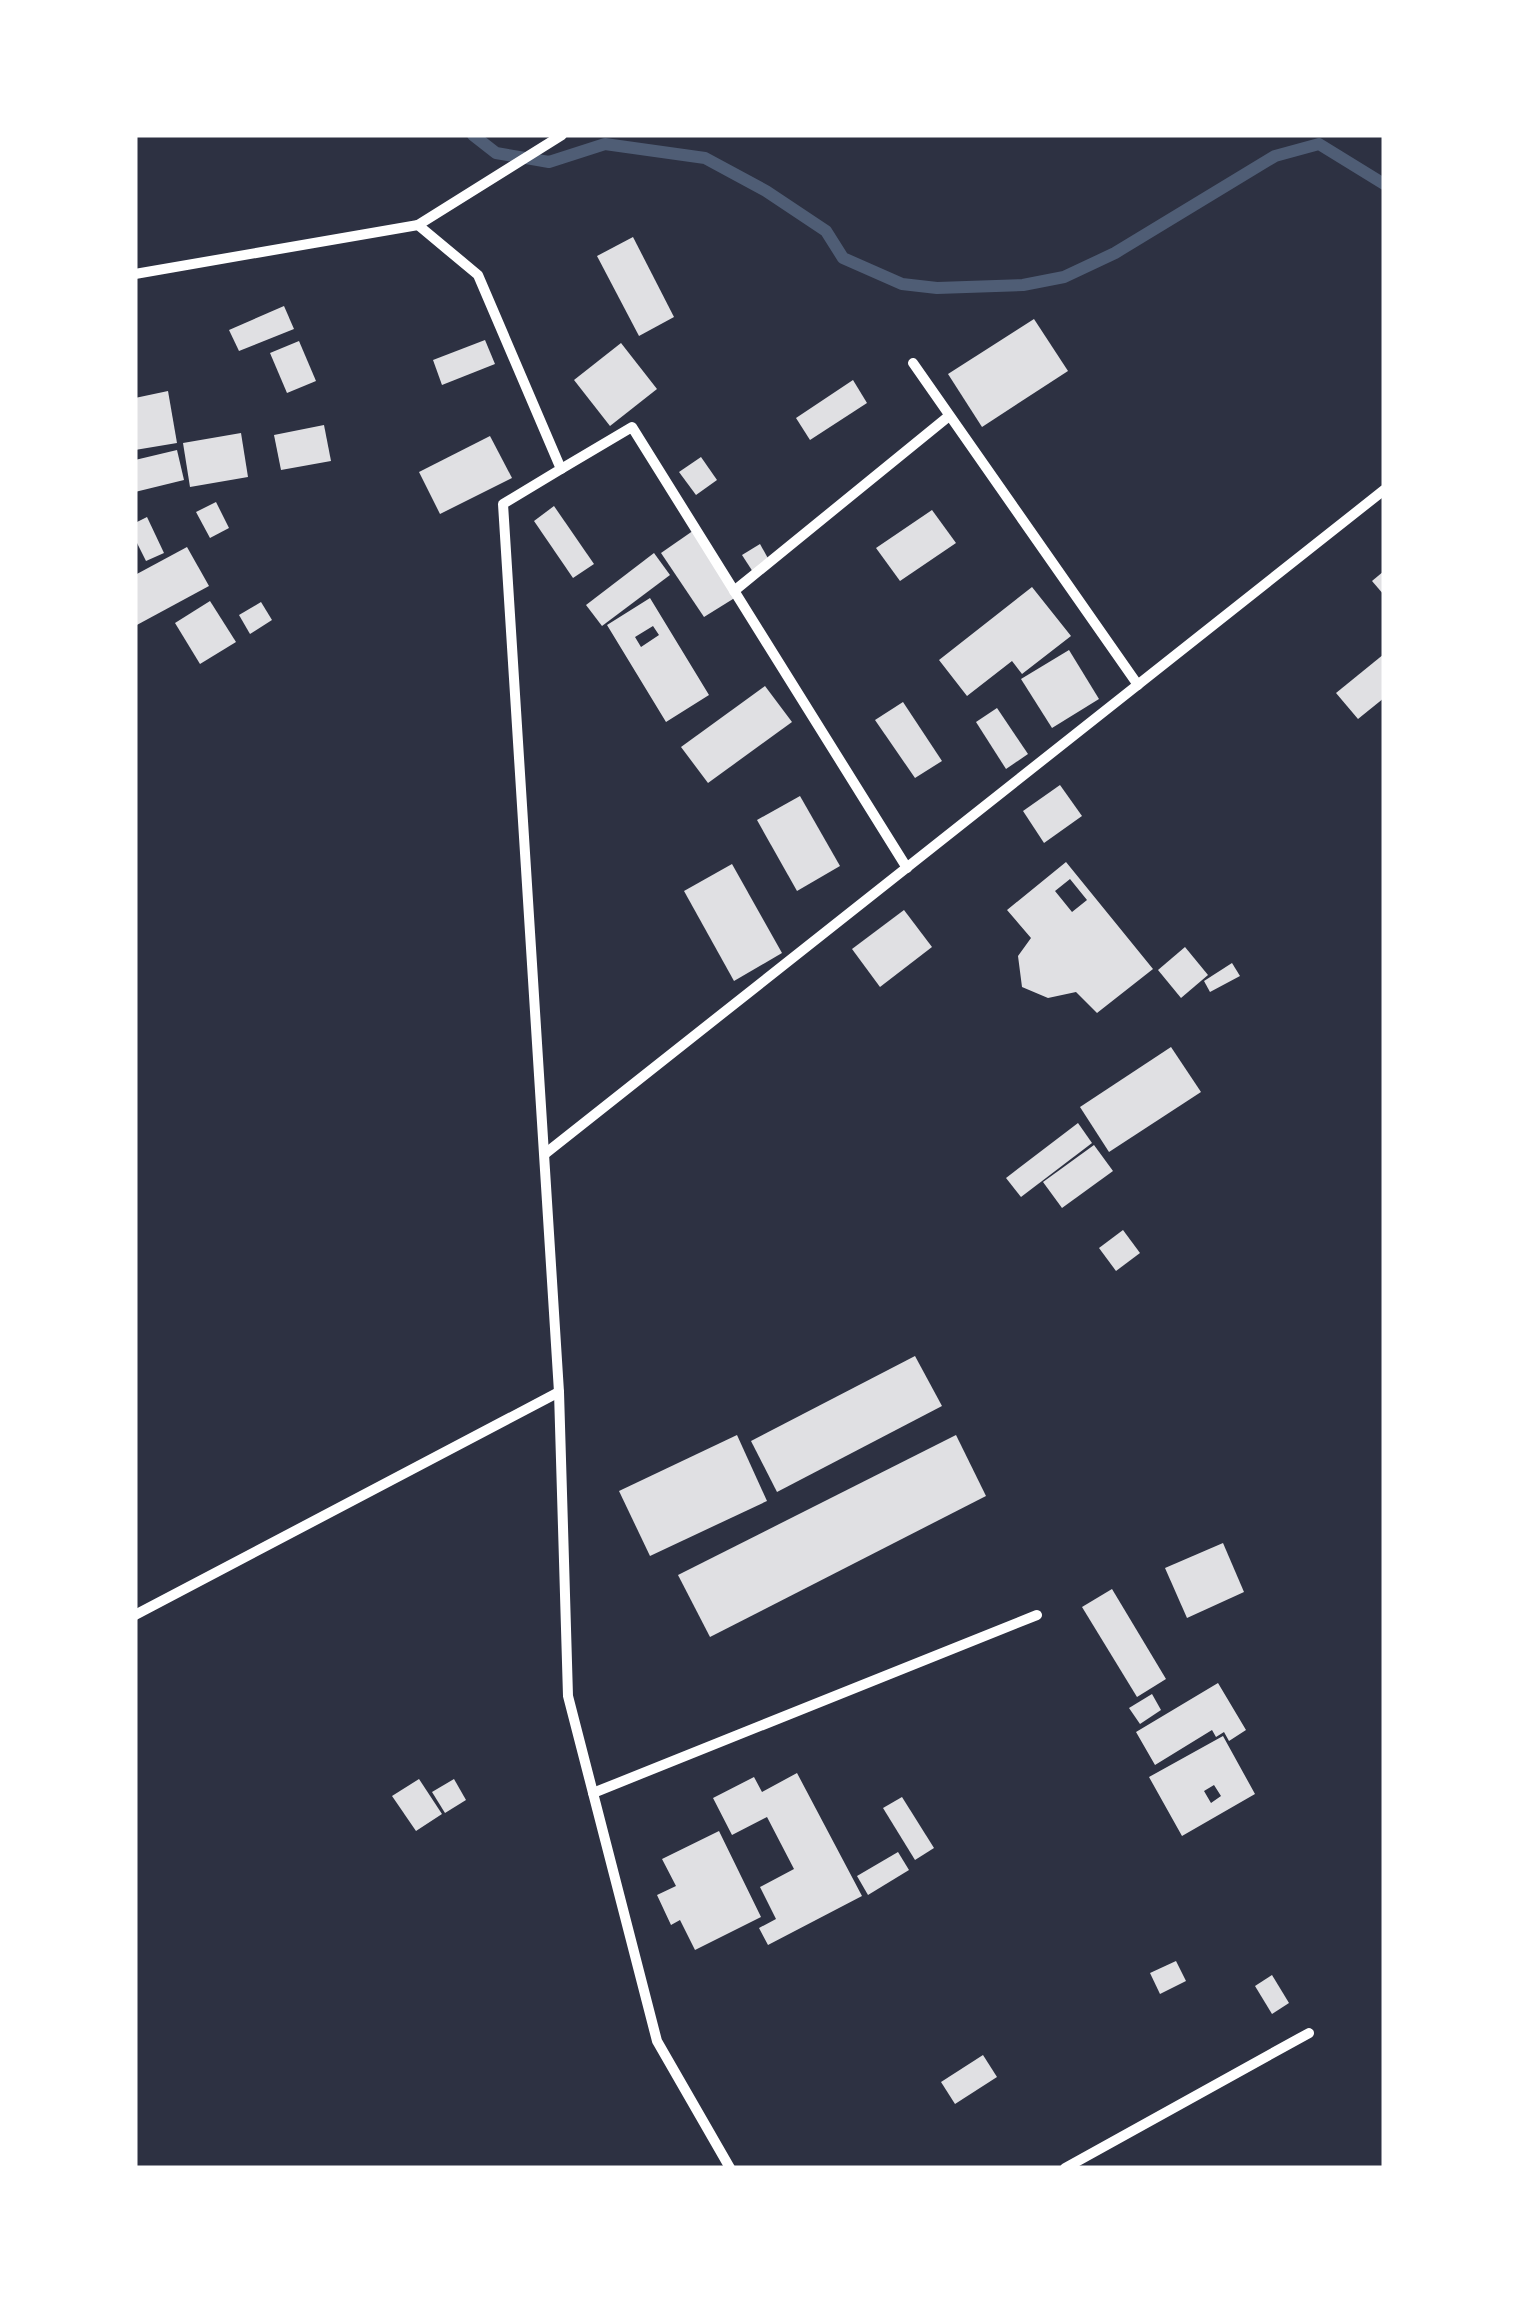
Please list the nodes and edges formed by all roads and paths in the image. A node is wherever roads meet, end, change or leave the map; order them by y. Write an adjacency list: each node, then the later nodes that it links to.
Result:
1 (562, 135): 2 (street)
2 (418, 226): 3 (street); 6 (street)
3 (135, 274)
4 (912, 363): 5 (street)
5 (949, 416): 8 (street); 9 (street)
6 (561, 469): 8 (street); 11 (street)
7 (1384, 490): 9 (street)
8 (734, 591): 10 (street)
9 (1138, 685): 10 (street)
10 (907, 868): 11 (street)
11 (546, 1153): 12 (street)
12 (559, 1392): 13 (street); 15 (street)
13 (135, 1614)
14 (1036, 1615): 15 (street)
15 (593, 1793): 17 (street)
16 (1309, 2033): 18 (street)
17 (730, 2168)
18 (1065, 2168)

